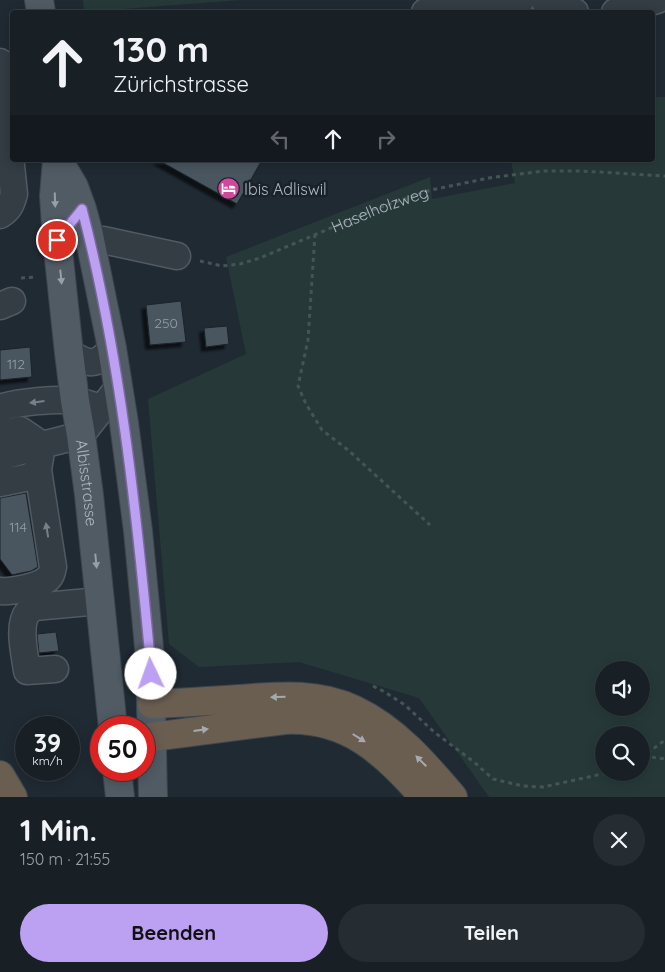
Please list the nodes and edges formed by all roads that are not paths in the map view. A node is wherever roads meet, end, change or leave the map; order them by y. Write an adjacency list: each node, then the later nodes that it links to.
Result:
1 (521, 0): 4 (lane)
2 (548, 0): 5 (lane)
3 (657, 0): 6 (lane)
4 (441, 10)
5 (570, 10)
6 (622, 10)
7 (0, 62): 8 (lane)
8 (10, 156)
9 (11, 162): 13 (lane)
10 (58, 162): 15 (main road, Albisstrasse, one-way to 15)
11 (59, 162): 12 (main road, Albisstrasse)
12 (82, 209): 14 (main road, Albisstrasse); 15 (lane)
13 (0, 215)
14 (96, 238): 16 (lane); 17 (main road, Albisstrasse)
15 (57, 240): 18 (main road, Albisstrasse, one-way to 18)
16 (177, 256)
17 (112, 348): 18 (lane); 20 (main road, Albisstrasse)
18 (69, 354): 19 (main road, Albisstrasse)
19 (75, 401): 20 (lane); 21 (lane, one-way to 21); 23 (main road, Albisstrasse)
20 (115, 406): 23 (lane); 31 (main road, Albisstrasse)
21 (0, 408)
22 (0, 434): 24 (lane)
23 (81, 435): 24 (lane); 29 (main road, Albisstrasse, one-way to 29)
24 (42, 444): 25 (lane); 26 (lane)
25 (0, 457)
26 (38, 470): 27 (lane); 28 (lane, one-way to 26)
27 (0, 483)
28 (0, 591)
29 (100, 600): 30 (lane); 32 (main road, Albisstrasse)
30 (55, 669)
31 (152, 704): 33 (main road, Albisstrasse); 34 (main road); 43 (highway, one-way to 31)
32 (128, 716)
33 (142, 716)
34 (142, 716)
35 (155, 727): 42 (highway, one-way to 42)
36 (0, 775): 39 (highway)
37 (118, 781): 40 (main road)
38 (148, 781): 41 (main road, Albisstrasse)
39 (13, 797)
40 (120, 797)
41 (153, 797)
42 (424, 797)
43 (454, 797)

